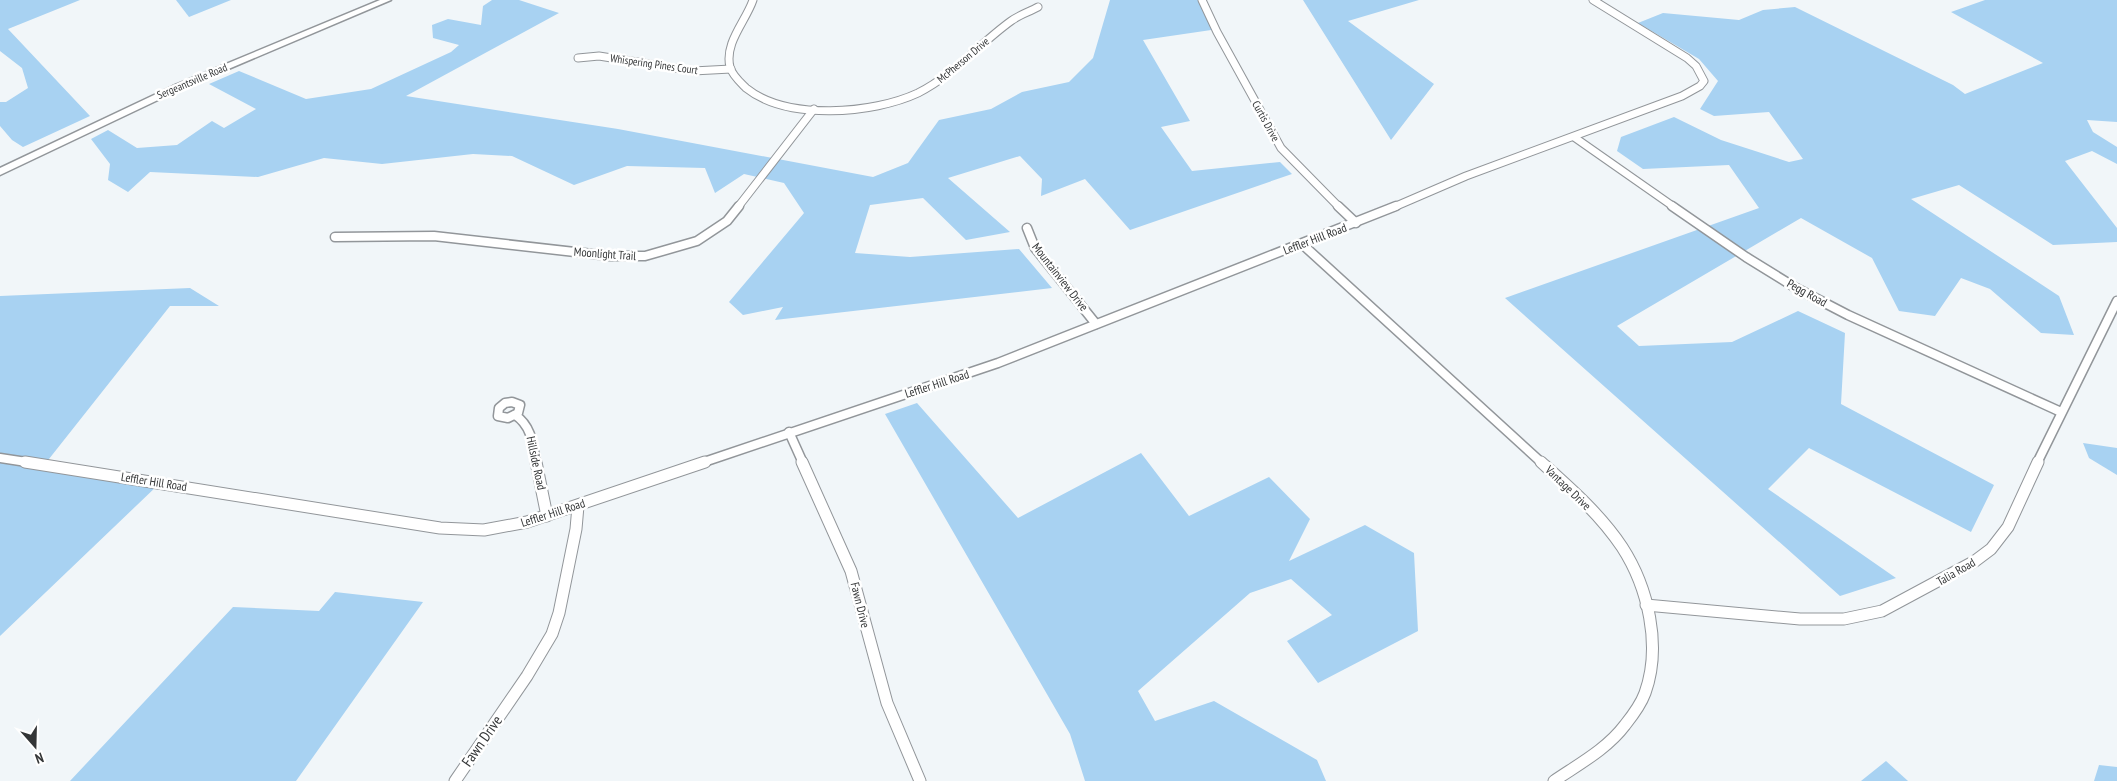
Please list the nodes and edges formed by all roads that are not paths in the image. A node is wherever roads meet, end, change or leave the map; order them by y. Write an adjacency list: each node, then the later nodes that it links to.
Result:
1 (387, 0): 10 (main road, Sergeantsville Road)
2 (753, 0): 7 (street)
3 (1202, 0): 11 (street, Curtis Drive)
4 (1593, 0): 9 (street, Leffler Hill Road)
5 (1038, 7): 8 (street, McPherson Drive)
6 (578, 58): 7 (street, Whispering Pines Court)
7 (731, 68): 8 (street, McPherson Drive)
8 (814, 109): 13 (street, Moonlight Trail)
9 (1574, 137): 11 (street, Leffler Hill Road); 17 (street, Pegg Road)
10 (0, 172)
11 (1356, 223): 14 (street, Leffler Hill Road)
12 (1027, 228): 16 (street, Mountainview Drive)
13 (335, 237)
14 (1302, 244): 16 (street, Leffler Hill Road); 23 (street, Vantage Drive)
15 (2117, 301): 17 (street, Talia Road)
16 (1096, 324): 19 (street, Leffler Hill Road)
17 (2061, 412): 23 (street, Talia Road)
18 (515, 415): 22 (street, Hillside Road)
19 (789, 432): 21 (street, Leffler Hill Road); 25 (street, Fawn Drive)
20 (0, 458): 22 (street, Leffler Hill Road)
21 (578, 506): 22 (street, Leffler Hill Road); 24 (street, Fawn Drive)
22 (547, 516)
23 (1646, 605): 26 (street, Vantage Drive)
24 (455, 781)
25 (920, 781)
26 (1554, 781)

